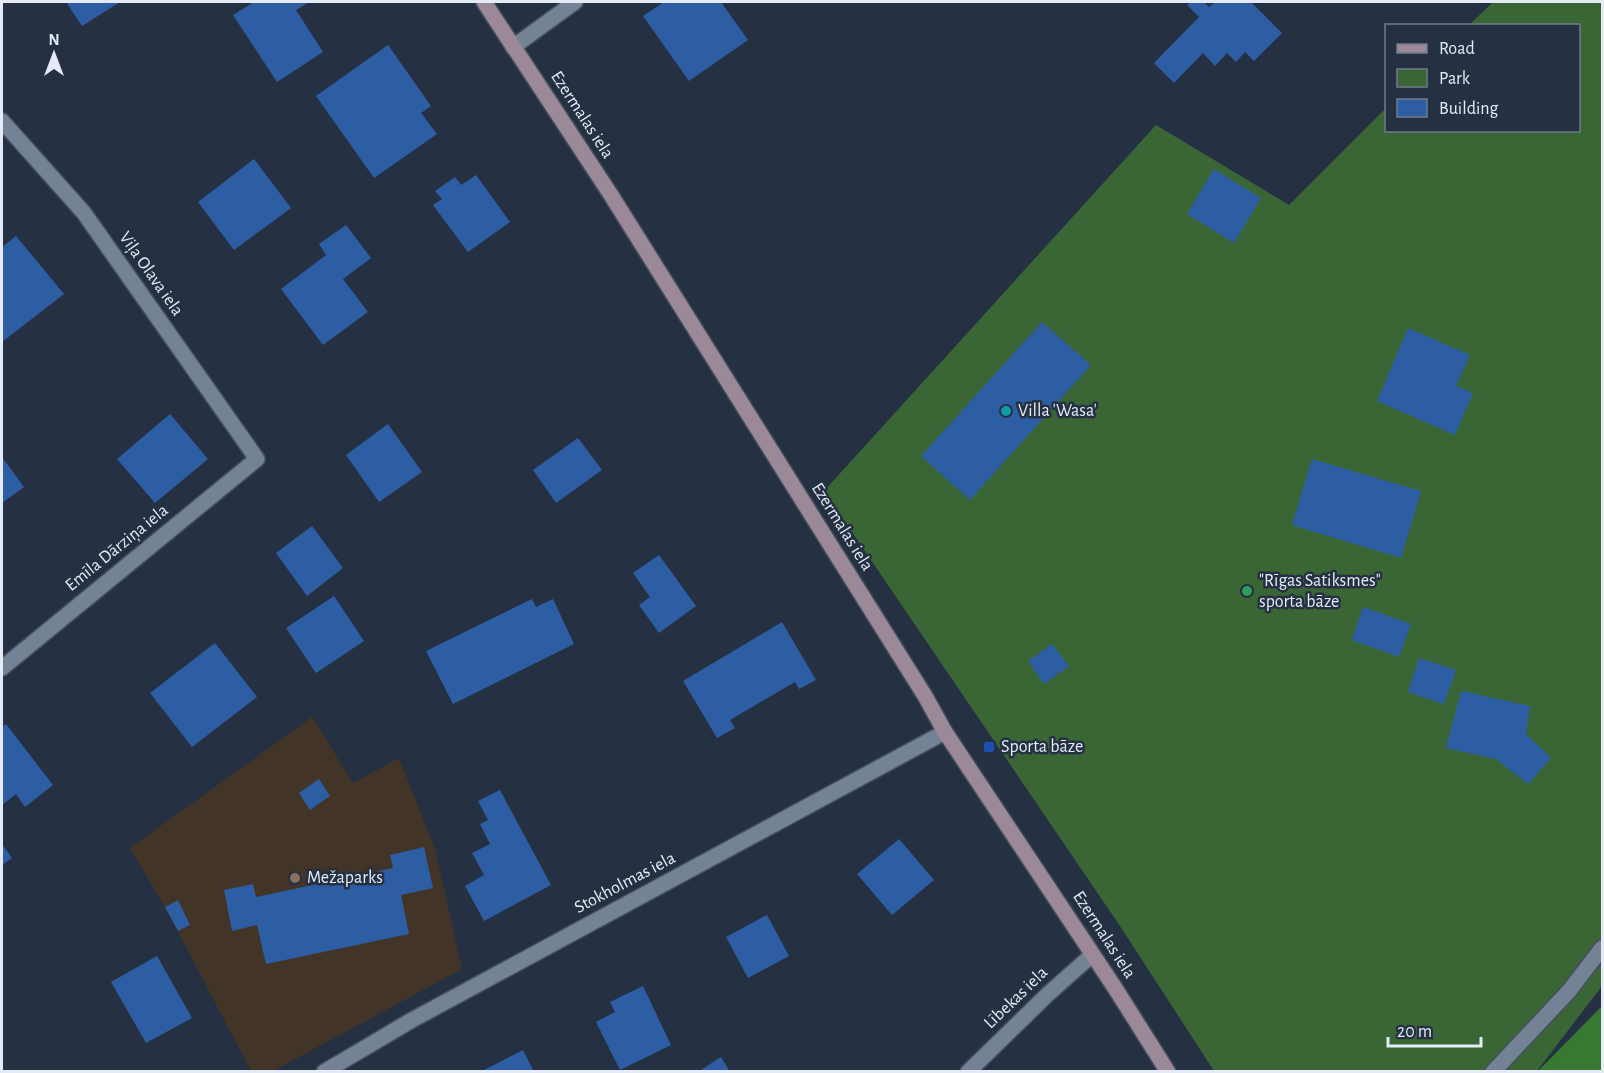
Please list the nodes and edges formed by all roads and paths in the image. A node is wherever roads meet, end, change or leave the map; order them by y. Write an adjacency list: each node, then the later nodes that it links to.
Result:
1 (484, 2): 3 (street, Ezermalas iela)
2 (575, 2): 3 (street)
3 (513, 47): 7 (street, Ezermalas iela)
4 (2, 121): 5 (street, Viļa Olava iela)
5 (257, 459): 6 (street, Emīla Dārziņa iela)
6 (2, 668)
7 (945, 732): 9 (street, Ezermalas iela); 10 (street, Stokholmas iela)
8 (1602, 948): 13 (street)
9 (1092, 955): 11 (street, Lībekas iela); 12 (street, Ezermalas iela)
10 (324, 1071)
11 (968, 1071)
12 (1168, 1071)
13 (1493, 1071)

